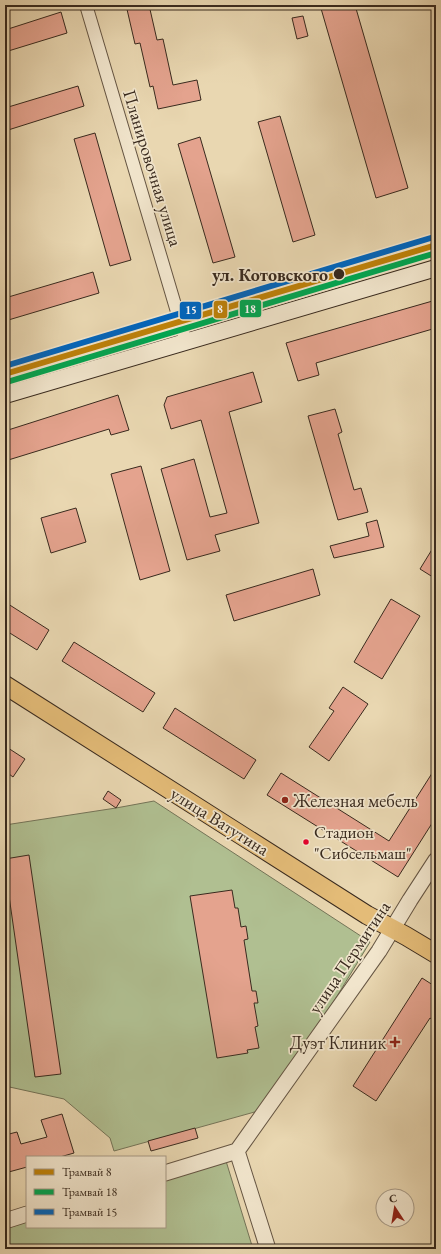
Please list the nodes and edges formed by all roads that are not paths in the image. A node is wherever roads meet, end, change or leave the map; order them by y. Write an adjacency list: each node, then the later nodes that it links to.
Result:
1 (86, 5): 3 (street, Планировочная улица)
2 (436, 268): 3 (main road)
3 (186, 342): 4 (main road)
4 (5, 395)
5 (5, 685): 7 (main road, улица Ватутина)
6 (436, 860): 7 (street, улица Пермитина)
7 (393, 928): 8 (main road, улица Ватутина); 9 (street, улица Пермитина)
8 (436, 954)
9 (237, 1151): 10 (street); 13 (street)
10 (166, 1173)
11 (26, 1214): 12 (street)
12 (5, 1221)
13 (268, 1249)

